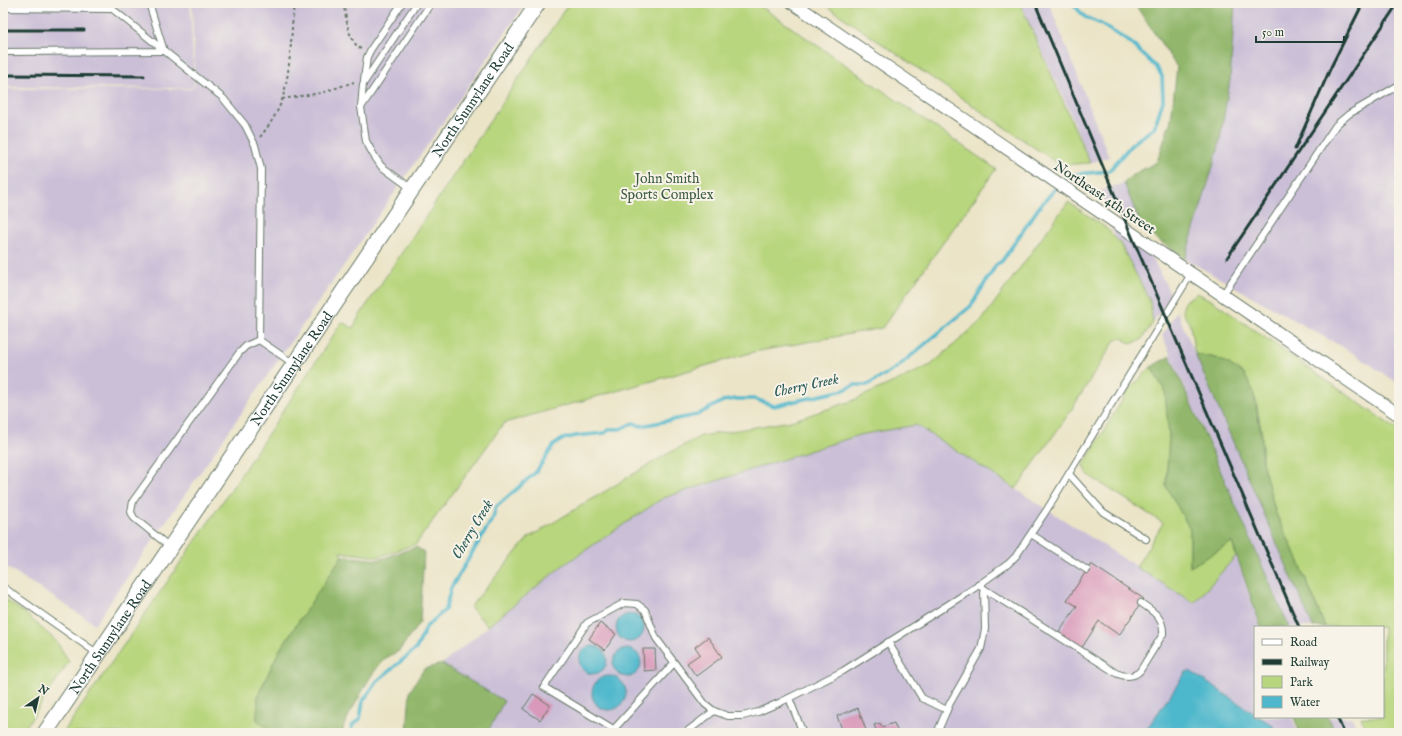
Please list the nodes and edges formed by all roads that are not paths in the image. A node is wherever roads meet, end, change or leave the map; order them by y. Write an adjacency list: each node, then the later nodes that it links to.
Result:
1 (105, 3): 9 (lane)
2 (149, 3): 10 (lane)
3 (402, 3): 12 (lane)
4 (417, 3): 12 (lane)
5 (432, 3): 14 (lane)
6 (538, 3): 15 (street, North Sunnylane Road)
7 (793, 3): 16 (street, Northeast 4th Street)
8 (3, 8): 9 (lane)
9 (112, 9): 10 (lane)
10 (164, 51): 11 (lane); 18 (lane)
11 (3, 52)
12 (364, 81): 14 (lane)
13 (1399, 85): 17 (lane)
14 (361, 107): 15 (lane)
15 (413, 189): 19 (street, North Sunnylane Road)
16 (1191, 274): 17 (street, Northeast 4th Street); 21 (lane)
17 (1222, 296): 20 (street, Northeast 4th Street)
18 (259, 340): 19 (lane); 24 (lane)
19 (294, 364): 24 (street, North Sunnylane Road)
20 (1399, 415)
21 (1069, 474): 22 (lane); 23 (lane)
22 (1031, 534): 25 (lane); 27 (lane)
23 (1146, 539)
24 (170, 547): 30 (street, North Sunnylane Road)
25 (1087, 570)
26 (3, 587): 30 (lane)
27 (981, 587): 28 (lane); 29 (lane); 33 (lane)
28 (1141, 603)
29 (888, 642): 32 (lane); 33 (lane)
30 (98, 654): 36 (street, North Sunnylane Road)
31 (674, 662): 34 (lane); 35 (lane); 35 (lane)
32 (789, 698): 34 (lane); 39 (lane)
33 (947, 710): 40 (lane)
34 (714, 711): 38 (lane)
35 (614, 729): 37 (lane)
36 (44, 733)
37 (620, 733)
38 (685, 733)
39 (803, 733)
40 (937, 733)

